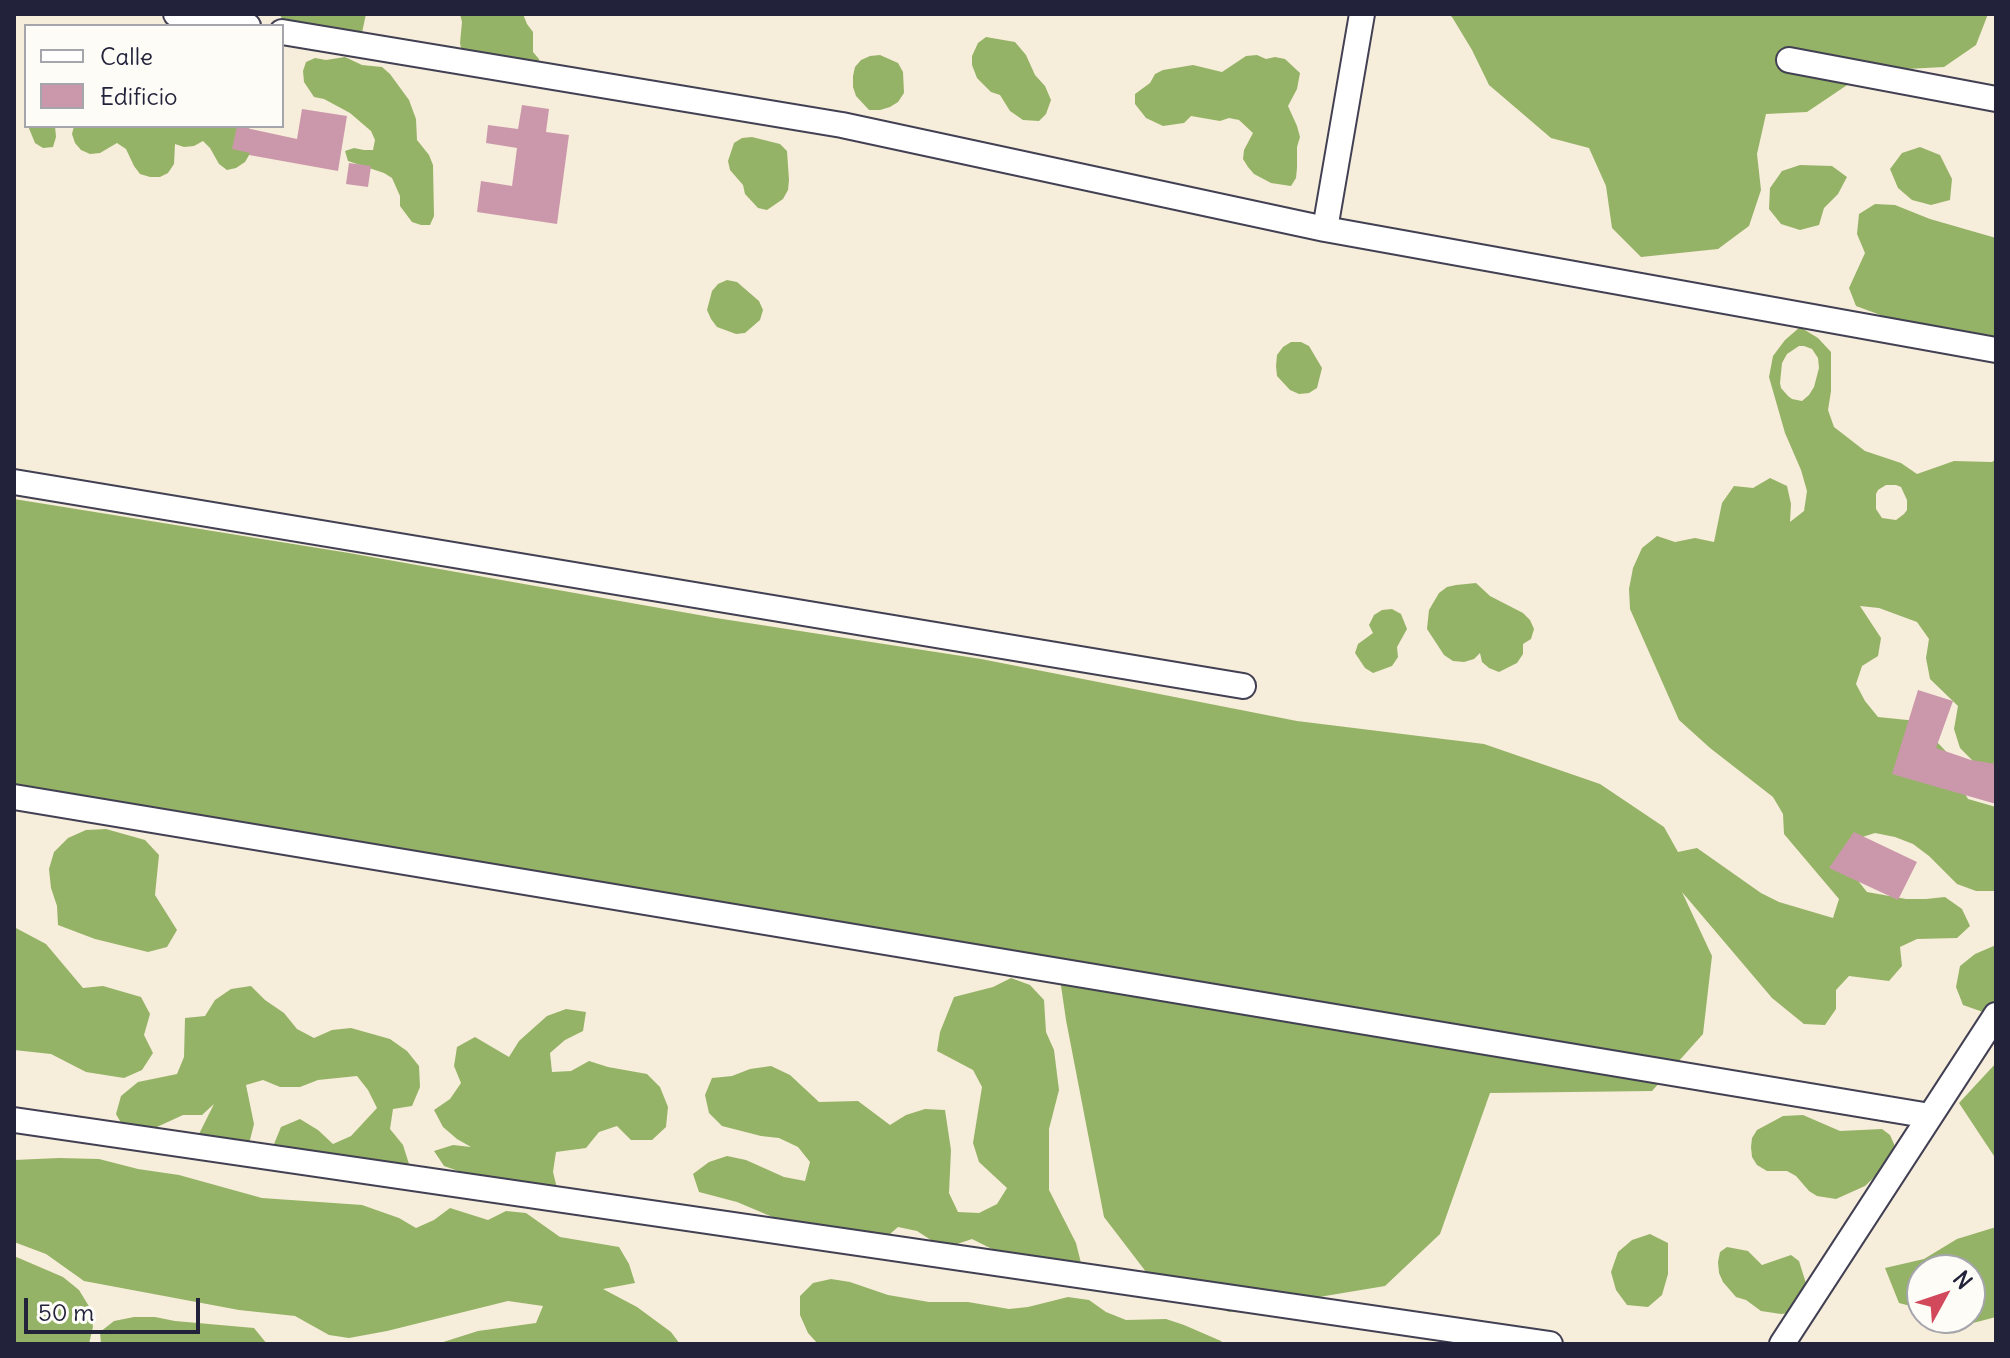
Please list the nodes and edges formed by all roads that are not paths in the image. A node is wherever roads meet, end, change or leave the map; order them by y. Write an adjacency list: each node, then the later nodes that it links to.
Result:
1 (176, 14): 3 (street)
2 (1362, 14): 7 (street)
3 (237, 21)
4 (284, 32): 7 (street)
5 (1789, 60): 6 (street)
6 (1996, 99)
7 (1325, 229): 8 (street)
8 (1996, 350)
9 (14, 482): 10 (street)
10 (1243, 686)
11 (14, 797): 13 (street)
12 (1996, 1015): 13 (street)
13 (1930, 1116): 16 (street)
14 (14, 1120): 15 (street)
15 (1550, 1344)
16 (1782, 1344)

